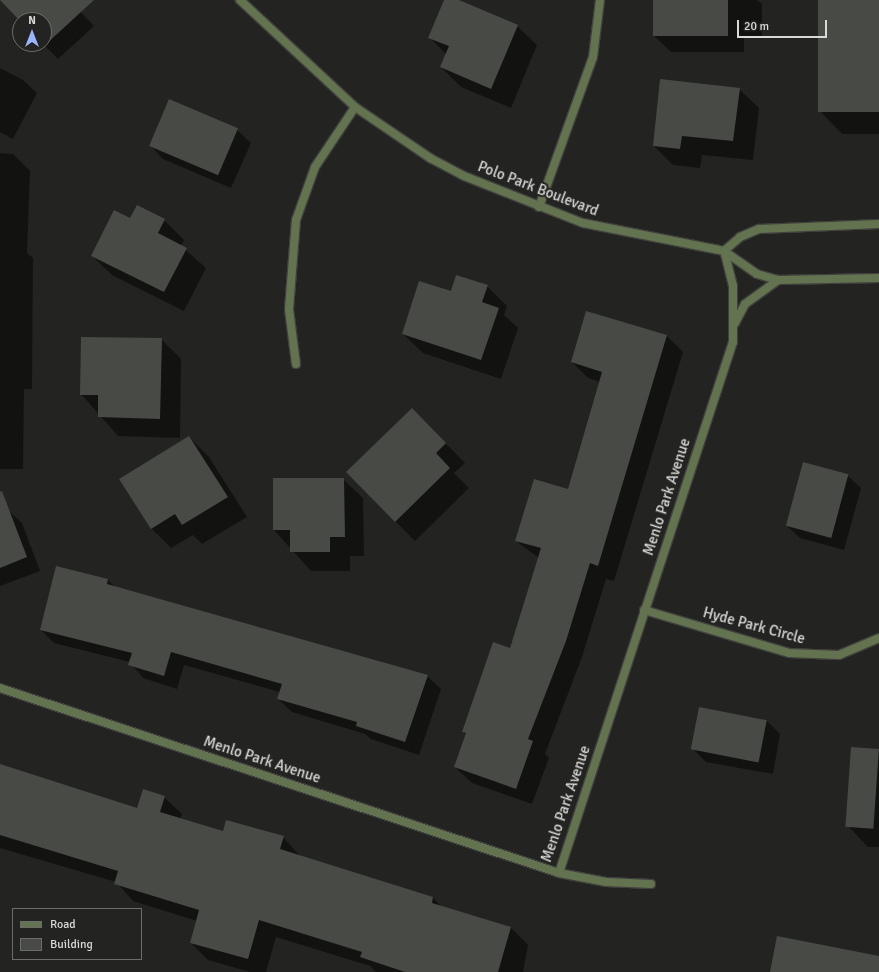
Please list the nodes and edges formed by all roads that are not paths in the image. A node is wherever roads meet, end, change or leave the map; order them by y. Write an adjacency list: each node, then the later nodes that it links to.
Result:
1 (240, 0): 3 (street, Polo Park Boulevard)
2 (600, 0): 4 (street)
3 (355, 107): 4 (street, Polo Park Boulevard); 10 (street)
4 (539, 207): 6 (street, Polo Park Boulevard)
5 (879, 224): 6 (street)
6 (724, 251): 8 (street); 9 (street, Menlo Park Avenue)
7 (879, 278): 8 (street)
8 (778, 280): 9 (street)
9 (735, 324): 11 (street, Menlo Park Avenue)
10 (296, 364)
11 (644, 610): 12 (street, Hyde Park Circle); 14 (street, Menlo Park Avenue)
12 (879, 638)
13 (0, 688): 14 (street, Menlo Park Avenue)
14 (559, 873): 15 (street)
15 (651, 884)

